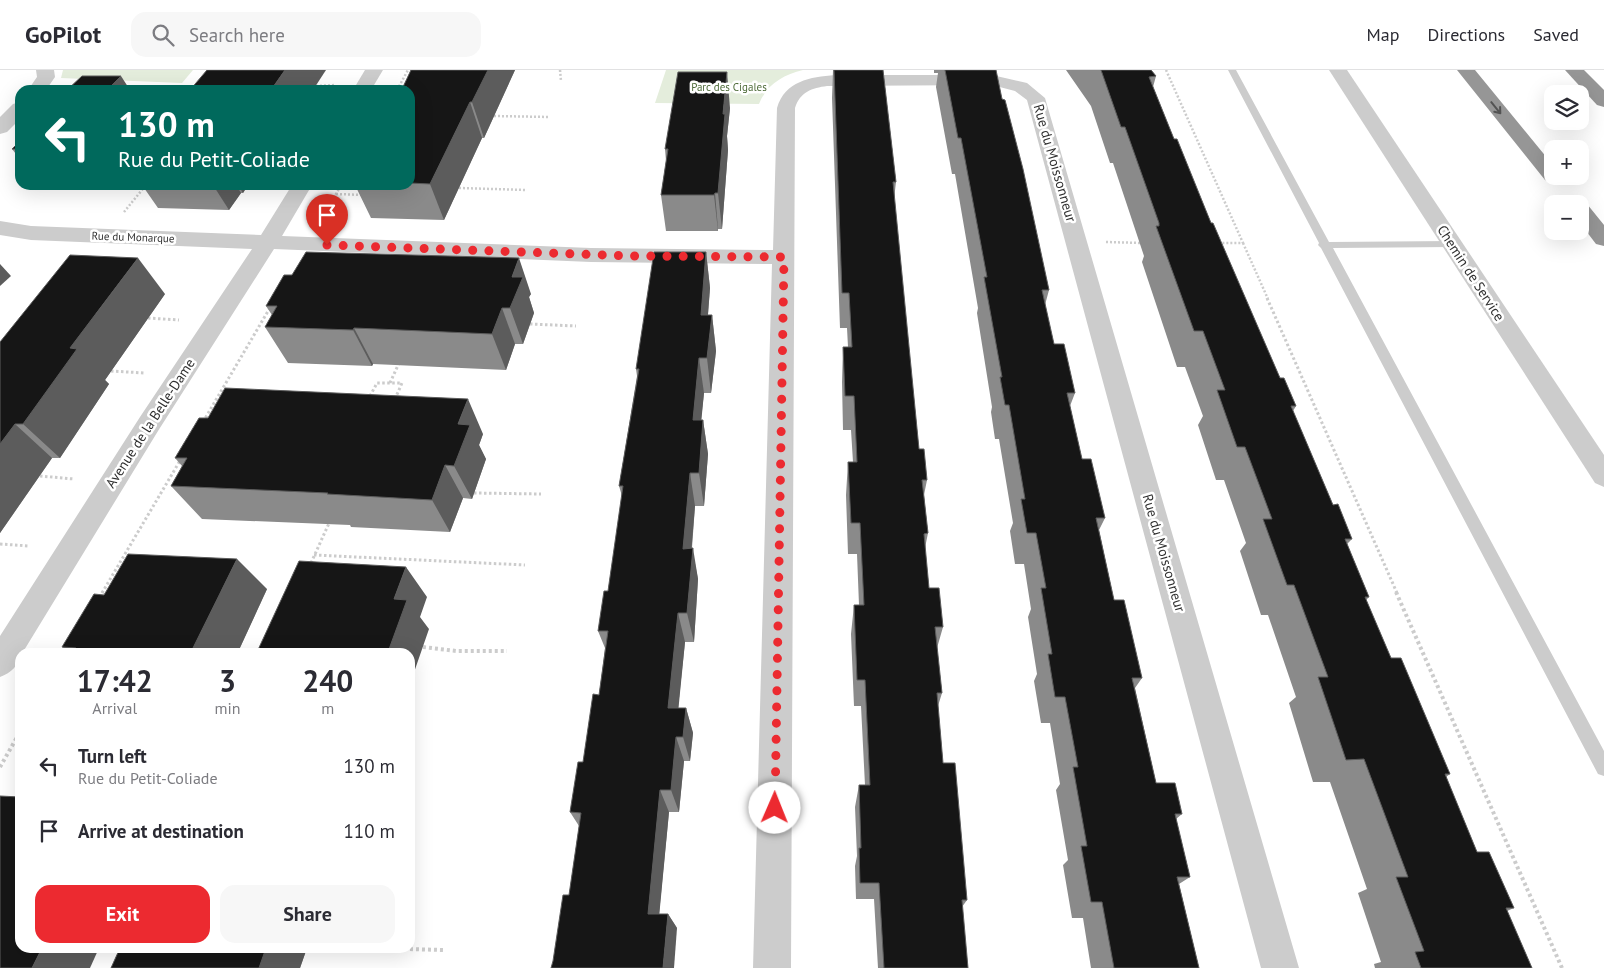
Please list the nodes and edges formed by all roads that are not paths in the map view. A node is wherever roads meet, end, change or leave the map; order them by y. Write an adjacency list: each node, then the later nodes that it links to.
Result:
1 (45, 70): 7 (street)
2 (374, 70): 8 (street)
3 (1232, 70): 18 (lane)
4 (1338, 70): 17 (street, Chemin de Service)
5 (1466, 70): 13 (highway, one-way to 13)
6 (1574, 70): 9 (highway)
7 (40, 85)
8 (365, 85)
9 (1604, 101)
10 (15, 113): 11 (street)
11 (0, 128)
12 (299, 190): 16 (street, Avenue de la Belle-Dame)
13 (1566, 192): 15 (highway)
14 (0, 228): 16 (street, Rue du Monarque)
15 (1604, 239)
16 (267, 243): 19 (street, Rue du Monarque); 21 (street, Avenue de la Belle-Dame)
17 (1452, 244): 18 (lane); 20 (street, Chemin de Service)
18 (1324, 245): 22 (lane)
19 (784, 257): 23 (street, Rue du Moissonneur); 24 (street, Rue du Moissonneur)
20 (1604, 476)
21 (0, 663)
22 (1604, 768)
23 (772, 968)
24 (1280, 968)

